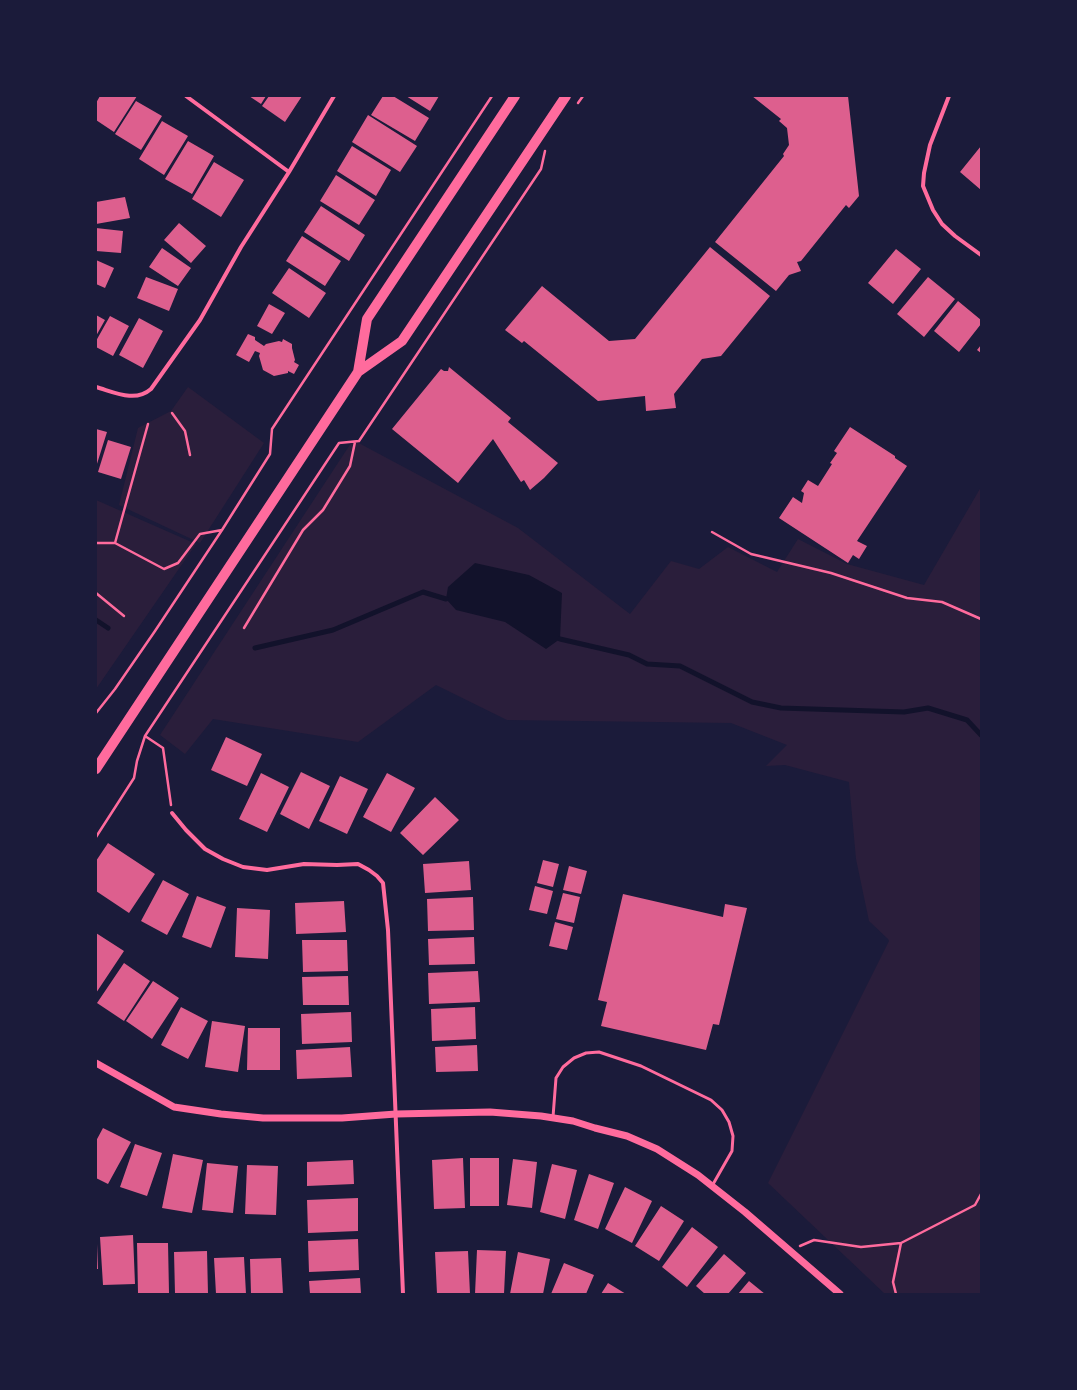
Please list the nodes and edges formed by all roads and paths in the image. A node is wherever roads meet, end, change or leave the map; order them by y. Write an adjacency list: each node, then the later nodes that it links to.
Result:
1 (186, 96): 10 (street)
2 (334, 96): 10 (street)
3 (492, 96): 18 (path)
4 (515, 96): 12 (main road)
5 (566, 96): 12 (main road)
6 (583, 96): 8 (path)
7 (949, 96): 11 (street)
8 (575, 107)
9 (546, 148): 16 (path)
10 (289, 172): 13 (street)
11 (981, 254)
12 (358, 372): 28 (main road)
13 (96, 387)
14 (172, 413): 17 (path)
15 (148, 424): 21 (path)
16 (355, 442): 25 (path); 27 (path)
17 (190, 455)
18 (222, 530): 21 (path); 26 (path)
19 (712, 532): 24 (path)
20 (96, 543): 21 (path)
21 (115, 543)
22 (96, 593): 23 (path)
23 (124, 616)
24 (981, 619)
25 (244, 628)
26 (96, 713)
27 (145, 736): 29 (path); 30 (path)
28 (96, 769)
29 (172, 813): 32 (street)
30 (96, 837)
31 (96, 1063): 32 (street)
32 (396, 1114): 33 (street); 38 (street)
33 (553, 1118): 34 (street); 34 (lane)
34 (712, 1186): 37 (street)
35 (981, 1194): 36 (path)
36 (901, 1243): 37 (path); 40 (path)
37 (788, 1250): 39 (street)
38 (403, 1294)
39 (840, 1294)
40 (896, 1294)

